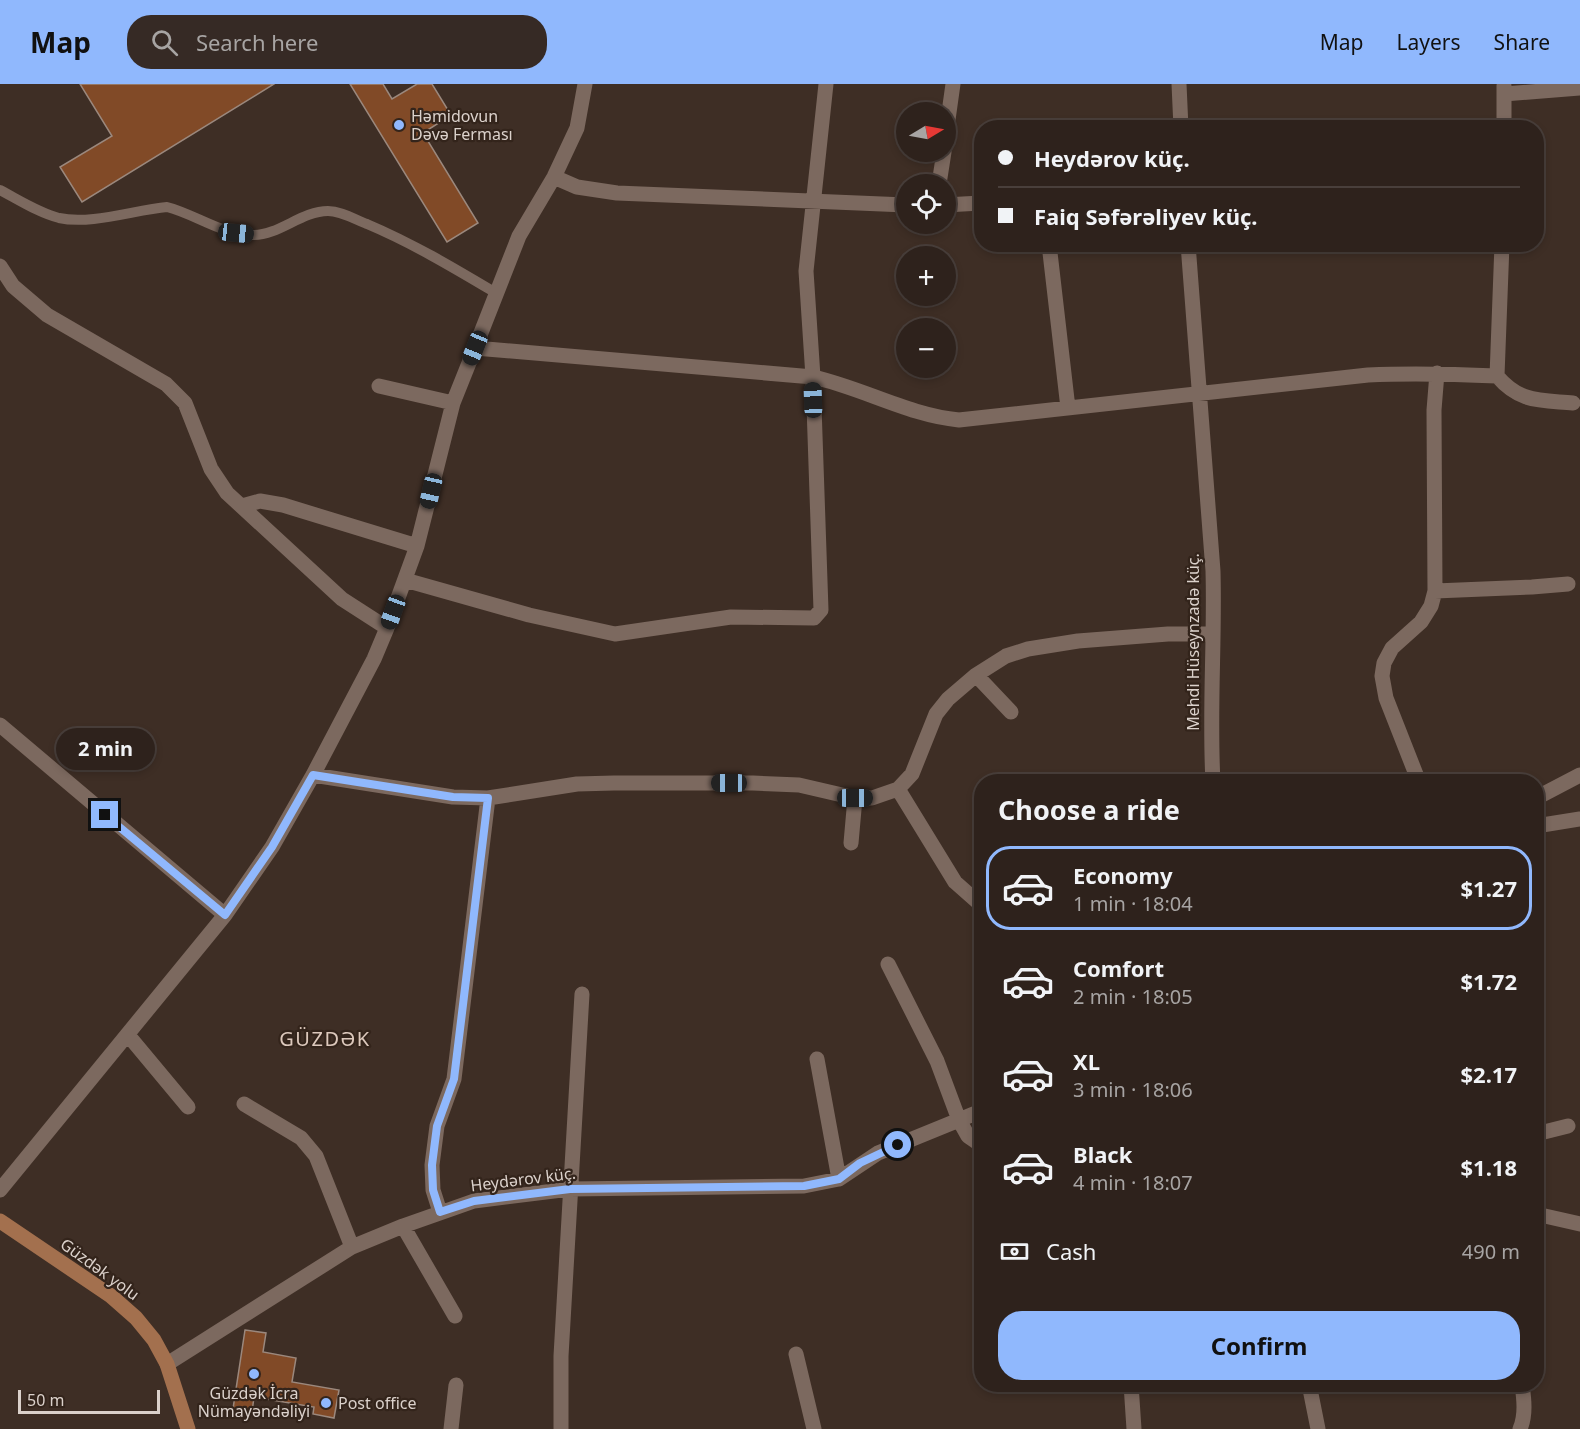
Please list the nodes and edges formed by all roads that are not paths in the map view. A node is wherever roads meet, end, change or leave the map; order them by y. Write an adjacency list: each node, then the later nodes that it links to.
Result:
1 (585, 84): 10 (street)
2 (826, 84): 12 (street)
3 (953, 84): 7 (street)
4 (1179, 84): 8 (street)
5 (1580, 88): 6 (street)
6 (1504, 89): 9 (street)
7 (950, 102)
8 (1181, 120)
9 (1504, 120)
10 (554, 177): 12 (street); 20 (street)
11 (0, 190): 20 (lane)
12 (812, 202): 15 (street); 24 (street)
13 (974, 203): 14 (street)
14 (956, 204)
15 (896, 206)
16 (1050, 252): 29 (street)
17 (1189, 252): 26 (street, Mehdi Hüseynzadə küç.)
18 (1502, 252): 23 (street)
19 (0, 266): 30 (street)
20 (496, 293): 21 (street)
21 (475, 348): 24 (street); 27 (street)
22 (1437, 373): 23 (street); 26 (street); 34 (street)
23 (1497, 376): 28 (street)
24 (813, 377): 29 (street); 32 (street)
25 (379, 386): 27 (street)
26 (1198, 394): 29 (street); 36 (street, Mehdi Hüseynzadə küç.)
27 (453, 403): 31 (street)
28 (1573, 403)
29 (1068, 408)
30 (242, 506): 31 (street); 35 (street)
31 (417, 546): 32 (street)
32 (405, 580): 35 (street)
33 (1568, 584): 34 (street)
34 (1435, 591): 41 (street)
35 (387, 628): 42 (street)
36 (1213, 634): 37 (street); 40 (street, Mehdi Hüseynzadə küç.)
37 (976, 675): 38 (street); 44 (street)
38 (1011, 712)
39 (0, 725): 52 (street)
40 (1214, 774)
41 (1416, 774)
42 (313, 775): 46 (street); 52 (street)
43 (1580, 776): 45 (street)
44 (898, 789): 47 (street); 51 (street)
45 (1544, 794)
46 (488, 798): 47 (street); 67 (street)
47 (855, 798): 50 (street)
48 (1580, 819): 49 (street)
49 (1544, 825)
50 (851, 843)
51 (974, 899)
52 (225, 915): 55 (street)
53 (888, 964): 60 (street)
54 (582, 994): 65 (street)
55 (128, 1035): 58 (street); 66 (street)
56 (817, 1059): 64 (street)
57 (244, 1104): 72 (street)
58 (188, 1107)
59 (974, 1114): 60 (street, Heydərov küç.)
60 (959, 1120): 63 (street); 64 (street, Heydərov küç.)
61 (1568, 1126): 62 (street)
62 (1544, 1132)
63 (974, 1140)
64 (839, 1179): 65 (street, Heydərov küç.)
65 (570, 1189): 67 (street, Heydərov küç.); 82 (street)
66 (0, 1190)
67 (440, 1212): 71 (street, Heydərov küç.)
68 (1544, 1216): 70 (street)
69 (0, 1221): 75 (street, Güzdək yolu)
70 (1580, 1224)
71 (403, 1226): 72 (street, Heydərov küç.); 73 (street)
72 (352, 1247): 75 (street, Heydərov küç.)
73 (455, 1316)
74 (796, 1354): 83 (street)
75 (166, 1364): 80 (street, Güzdək yolu)
76 (456, 1385): 81 (street)
77 (1132, 1392): 84 (street)
78 (1311, 1392): 85 (street)
79 (1523, 1392): 86 (street)
80 (188, 1429)
81 (451, 1429)
82 (561, 1429)
83 (814, 1429)
84 (1134, 1429)
85 (1318, 1429)
86 (1520, 1429)

